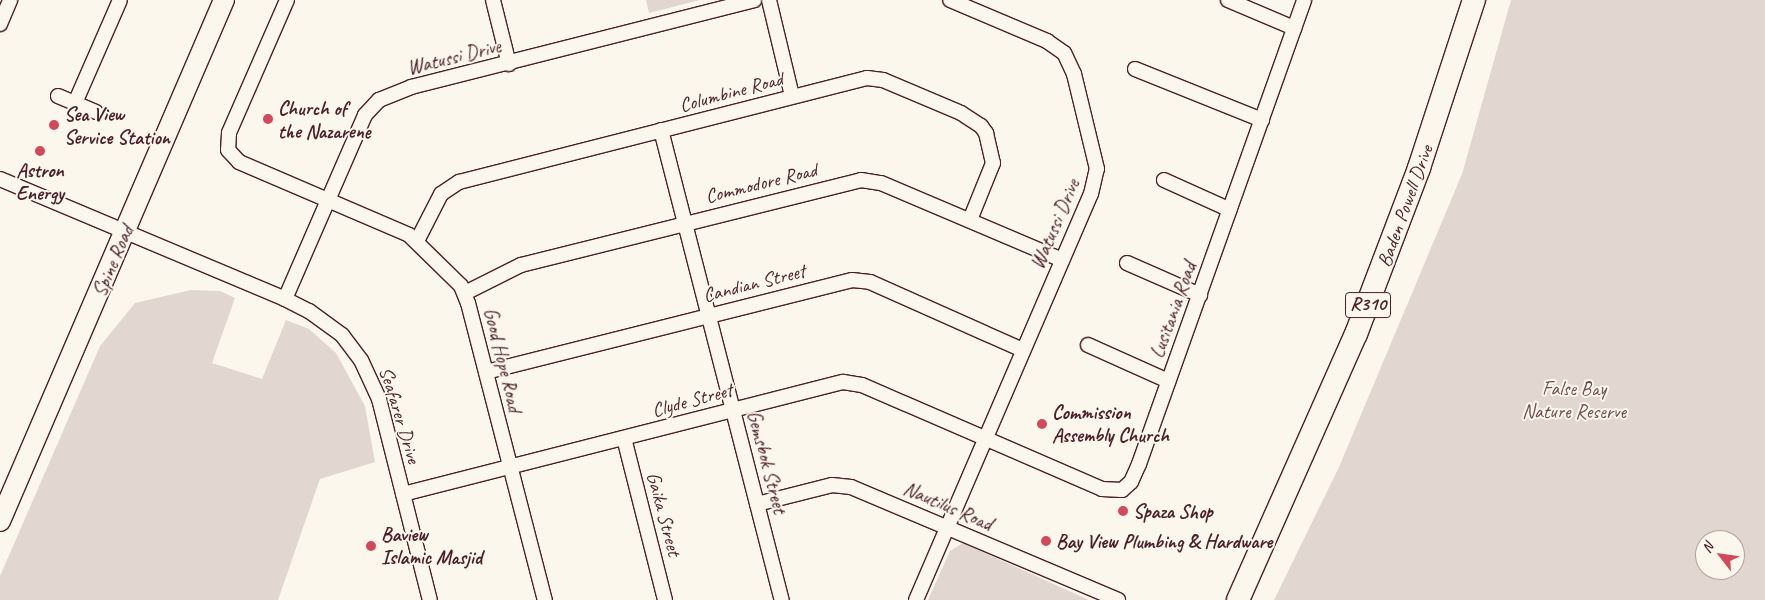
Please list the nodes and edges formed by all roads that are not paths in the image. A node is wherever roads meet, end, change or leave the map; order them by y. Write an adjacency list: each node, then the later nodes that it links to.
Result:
1 (10, 0): 12 (street)
2 (120, 0): 18 (street)
3 (224, 0): 28 (main road, Spine Road)
4 (287, 0): 24 (street, Good Hope Road)
5 (493, 0): 14 (street)
6 (754, 0): 14 (street, Watussi Drive)
7 (769, 0): 17 (street)
8 (950, 0): 30 (street, Watussi Drive)
9 (1228, 0): 13 (street)
10 (1304, 0): 13 (street, Lusitania Road)
11 (1474, 0): 54 (main road, Baden Powell Drive / R310)
12 (0, 24)
13 (1294, 28): 20 (street, Lusitania Road)
14 (509, 64): 24 (street, Watussi Drive)
15 (1135, 69): 20 (street)
16 (58, 96): 18 (street)
17 (792, 96): 21 (street, Columbine Road); 26 (street, Columbine Road)
18 (75, 103): 19 (street)
19 (96, 112)
20 (1262, 120): 25 (street, Lusitania Road)
21 (661, 130): 27 (street, Gemsbok Street); 29 (street, Columbine Road)
22 (0, 179): 28 (street, Seafarer Drive)
23 (1164, 180): 25 (street)
24 (328, 201): 29 (street, Good Hope Road); 34 (street, Watussi Drive)
25 (1230, 210): 33 (street, Lusitania Road)
26 (970, 220): 27 (street, Commodore Road); 30 (street, Commodore Road)
27 (685, 223): 32 (street, Commodore Road); 35 (street, Gemsbok Street)
28 (125, 234): 34 (street, Seafarer Drive); 46 (main road, Spine Road)
29 (417, 241): 32 (street, Good Hope Road)
30 (1062, 260): 37 (street, Watussi Drive)
31 (1127, 263): 33 (street)
32 (465, 293): 38 (street, Good Hope Road)
33 (1200, 296): 39 (street, Lusitania Road)
34 (285, 299): 44 (street, Seafarer Drive)
35 (708, 315): 37 (street, Candian Street); 38 (street, Candian Street); 40 (street, Gemsbok Street)
36 (1088, 345): 39 (street)
37 (1024, 350): 41 (street, Watussi Drive)
38 (486, 372): 43 (street, Good Hope Road)
39 (1168, 381): 41 (street, Lusitania Road)
40 (732, 410): 41 (street, Clyde Street); 42 (street, Clyde Street); 45 (street, Gemsbok Street)
41 (985, 437): 47 (street, Watussi Drive)
42 (624, 438): 43 (street, Clyde Street); 50 (street, Gaika Street)
43 (510, 467): 44 (street, Clyde Street); 49 (street, Good Hope Road)
44 (403, 494): 48 (street, Seafarer Drive)
45 (757, 504): 47 (street, Nautilus Road); 51 (street, Gemsbok Street)
46 (0, 521)
47 (948, 527): 52 (street, Watussi Drive); 53 (street, Nautilus Road)
48 (430, 600)
49 (545, 600)
50 (665, 600)
51 (782, 600)
52 (916, 600)
53 (1118, 600)
54 (1238, 600)

